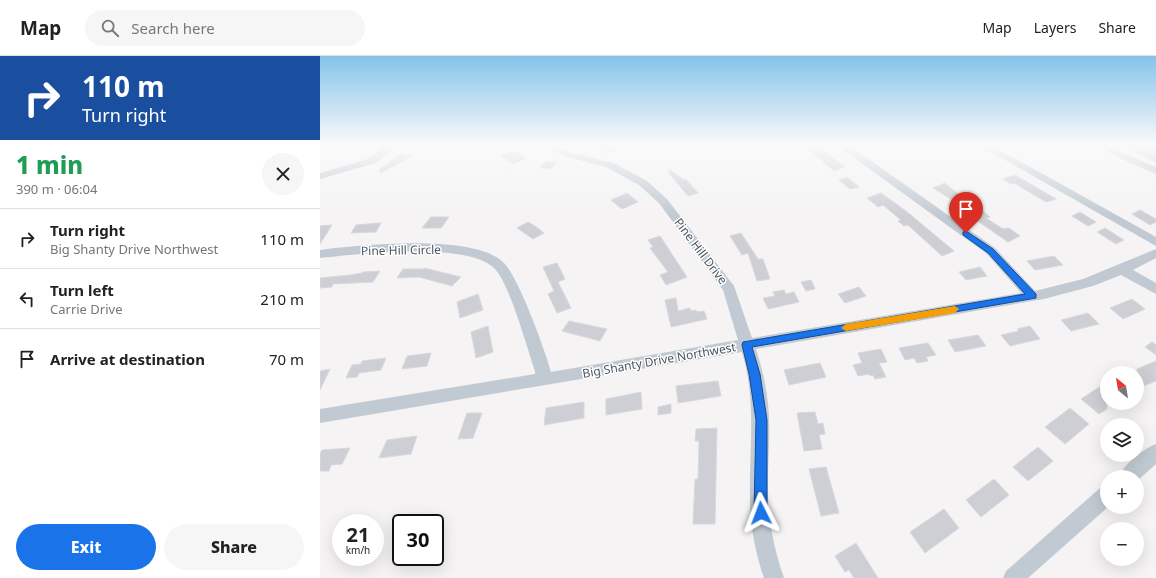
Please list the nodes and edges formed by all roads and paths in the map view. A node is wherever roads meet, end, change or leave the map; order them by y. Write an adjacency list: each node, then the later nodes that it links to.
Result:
1 (346, 168): 5 (street)
2 (617, 168): 12 (street, Pine Hill Drive)
3 (874, 168): 11 (street)
4 (1025, 168): 6 (street)
5 (320, 176)
6 (1156, 242)
7 (1156, 253): 9 (street, Big Shanty Drive Northwest)
8 (320, 254): 13 (street, Pine Hill Circle)
9 (1124, 270): 10 (street); 11 (street, Big Shanty Drive Northwest)
10 (1156, 289)
11 (1032, 296): 12 (street, Big Shanty Drive Northwest)
12 (747, 345): 13 (street, Big Shanty Drive Northwest); 18 (street, Pine Hill Drive)
13 (542, 380): 14 (street, Big Shanty Drive Northwest)
14 (320, 416)
15 (1156, 452): 16 (street)
16 (1136, 470)
17 (1100, 501): 19 (street)
18 (774, 578)
19 (1013, 578)

